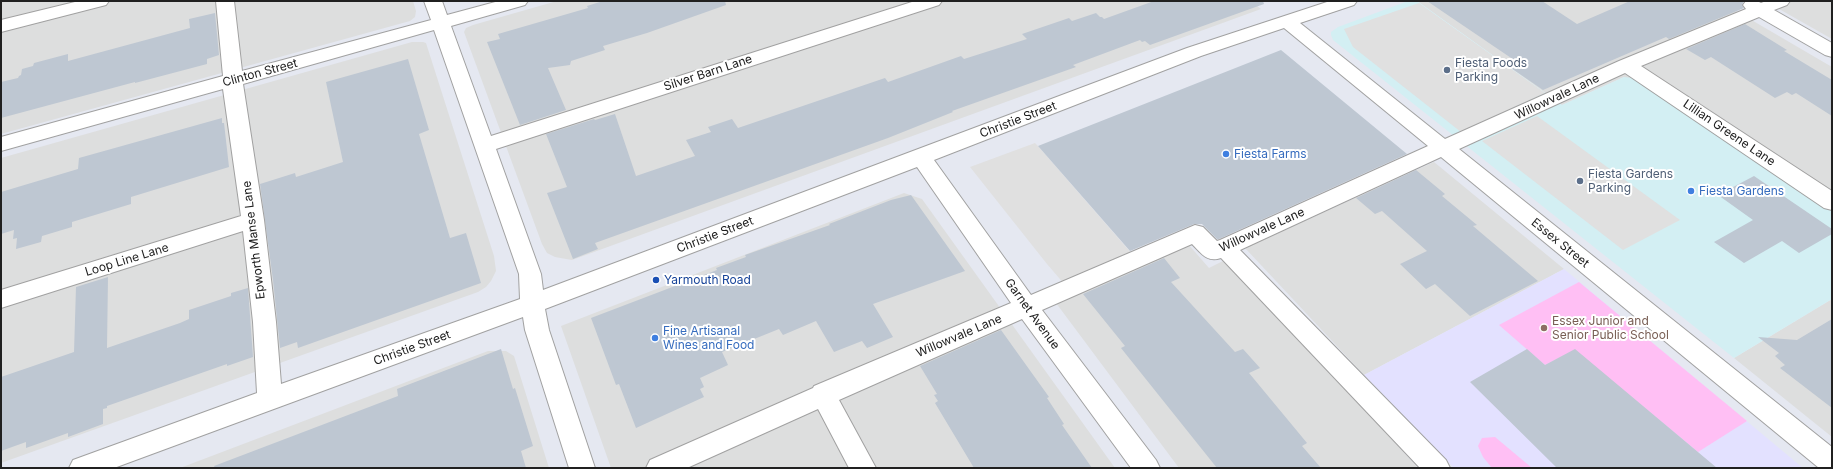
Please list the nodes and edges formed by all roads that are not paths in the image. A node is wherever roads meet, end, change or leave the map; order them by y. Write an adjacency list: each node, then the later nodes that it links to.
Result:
1 (100, 1): 12 (street)
2 (225, 1): 15 (street, Epworth Manse Lane)
3 (433, 1): 11 (street)
4 (519, 1): 11 (street, Clinton Street)
5 (932, 1): 17 (street, Silver Barn Lane)
6 (1348, 1): 10 (street, Christie Street)
7 (1745, 1): 9 (street)
8 (1781, 1): 9 (street, Willowvale Lane)
9 (1761, 10): 13 (street); 14 (street, Willowvale Lane)
10 (1288, 22): 18 (street, Essex Street); 19 (street, Christie Street)
11 (440, 23): 15 (street, Clinton Street); 17 (street)
12 (1, 26)
13 (1832, 51)
14 (1626, 65): 18 (street, Willowvale Lane); 20 (street, Lillian Greene Lane)
15 (232, 80): 16 (street, Clinton Street); 21 (street, Epworth Manse Lane)
16 (1, 144)
17 (484, 145): 24 (street)
18 (1444, 148): 22 (street, Willowvale Lane); 28 (street, Essex Street)
19 (921, 157): 24 (street, Christie Street); 25 (street, Garnet Avenue)
20 (1832, 202)
21 (253, 220): 23 (street, Loop Line Lane); 27 (street, Epworth Manse Lane)
22 (1224, 247): 25 (street, Willowvale Lane); 34 (street)
23 (1, 299)
24 (532, 304): 27 (street, Christie Street); 30 (street)
25 (1027, 308): 26 (street, Willowvale Lane); 33 (street, Garnet Avenue)
26 (823, 394): 31 (street, Willowvale Lane); 32 (street)
27 (270, 400): 29 (street, Christie Street)
28 (1832, 463)
29 (82, 468)
30 (582, 468)
31 (659, 468)
32 (863, 468)
33 (1147, 468)
34 (1437, 468)

